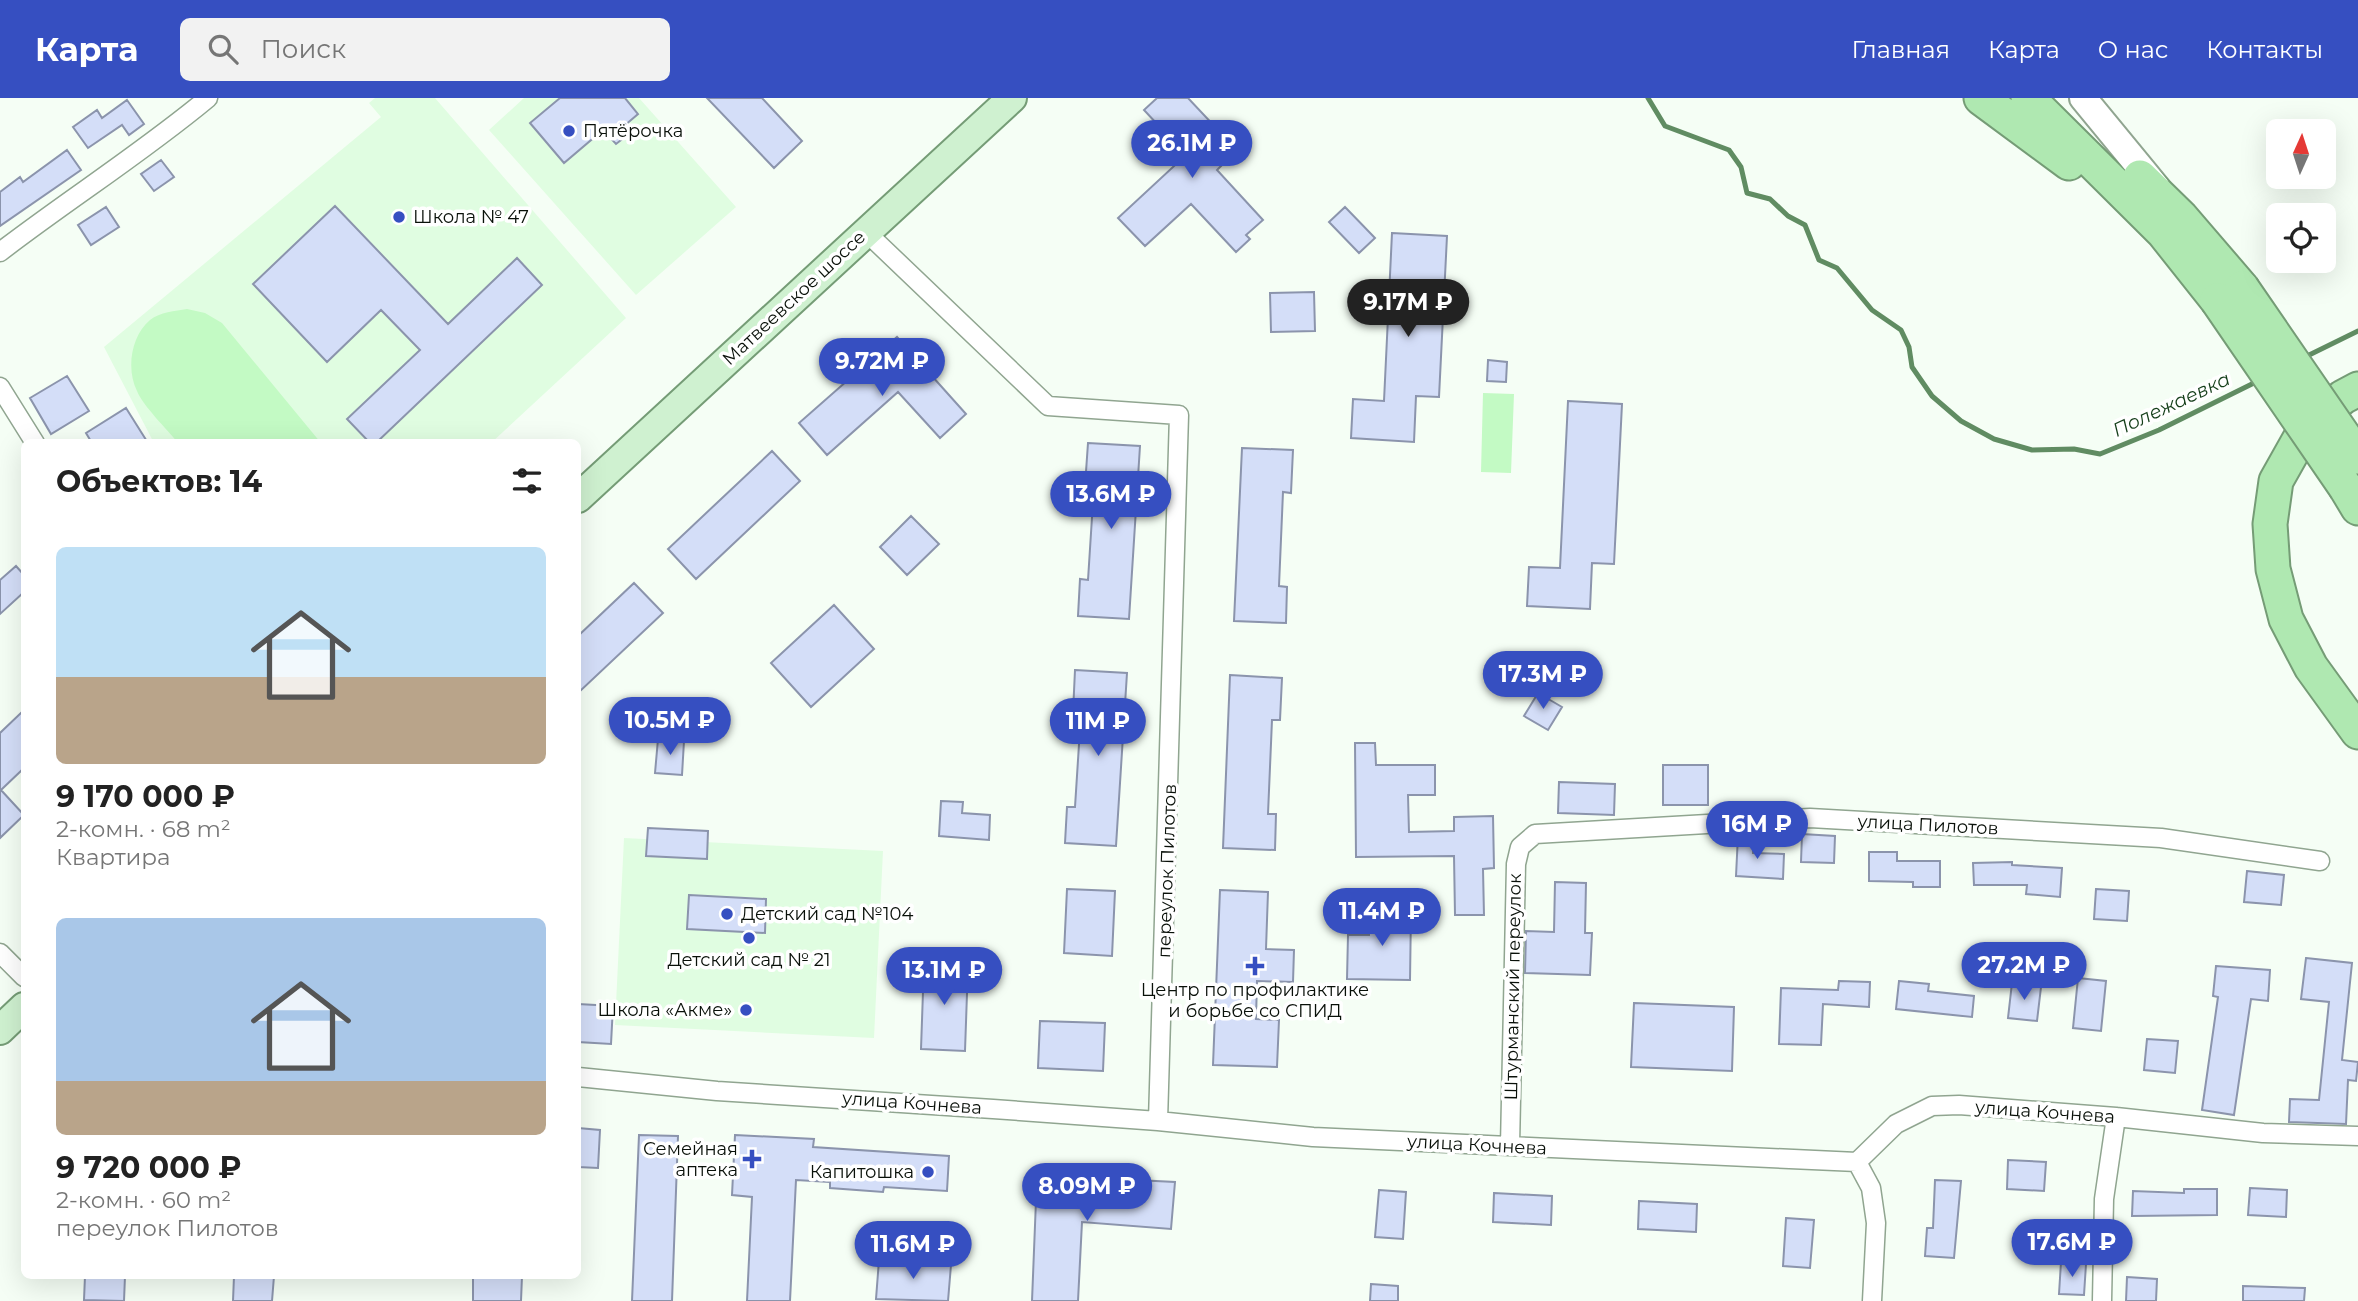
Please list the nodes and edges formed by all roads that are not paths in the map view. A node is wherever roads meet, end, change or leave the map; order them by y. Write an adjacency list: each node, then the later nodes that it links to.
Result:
1 (208, 98): 9 (street)
2 (1012, 98): 8 (main road, Матвеевское шоссе)
3 (1981, 98): 7 (highway)
4 (2028, 98): 7 (highway)
5 (2059, 98): 7 (highway)
6 (2083, 98): 7 (main road)
7 (2172, 224): 10 (highway)
8 (866, 232): 15 (main road, Матвеевское шоссе); 26 (street, переулок Пилотов)
9 (0, 251)
10 (2229, 294): 14 (highway, bridge); 16 (highway, bridge)
11 (0, 387): 13 (street)
12 (2358, 389): 17 (highway)
13 (32, 439)
14 (2358, 457)
15 (581, 495)
16 (2352, 498)
17 (2358, 732)
18 (1535, 834): 19 (street, улица Пилотов); 28 (street, Штурманский переулок)
19 (2320, 861)
20 (0, 953): 21 (street)
21 (21, 974)
22 (21, 1010): 23 (main road)
23 (0, 1030)
24 (581, 1077): 26 (street, улица Кочнева)
25 (2116, 1117): 27 (street, улица Кочнева); 29 (street, улица Кочнева); 31 (street)
26 (1158, 1121): 28 (street, улица Кочнева)
27 (2358, 1136)
28 (1510, 1146): 29 (street, улица Кочнева)
29 (1857, 1162): 30 (street)
30 (1872, 1301)
31 (2102, 1301)

